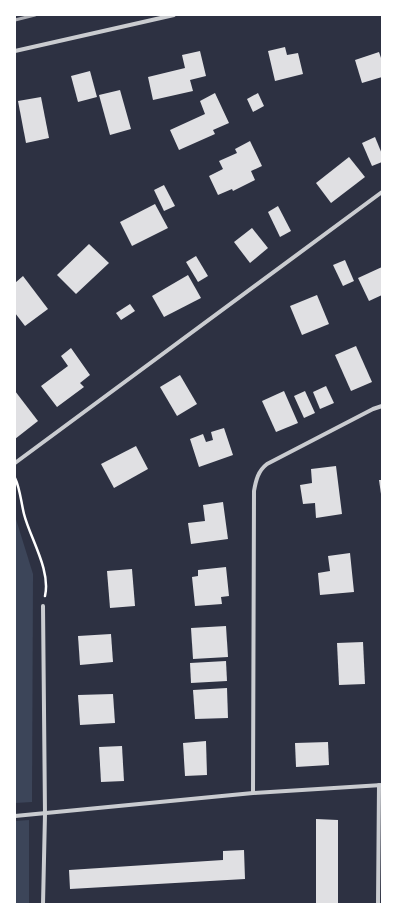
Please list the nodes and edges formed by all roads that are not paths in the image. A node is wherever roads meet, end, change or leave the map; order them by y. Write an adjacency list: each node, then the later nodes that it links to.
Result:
1 (174, 15): 2 (street)
2 (15, 51)
3 (382, 192): 5 (street)
4 (382, 406): 8 (street)
5 (15, 463)
6 (43, 606): 9 (street)
7 (380, 785): 8 (street); 12 (street)
8 (253, 793): 9 (street)
9 (45, 814): 10 (street); 11 (street)
10 (15, 816)
11 (43, 904)
12 (378, 904)

